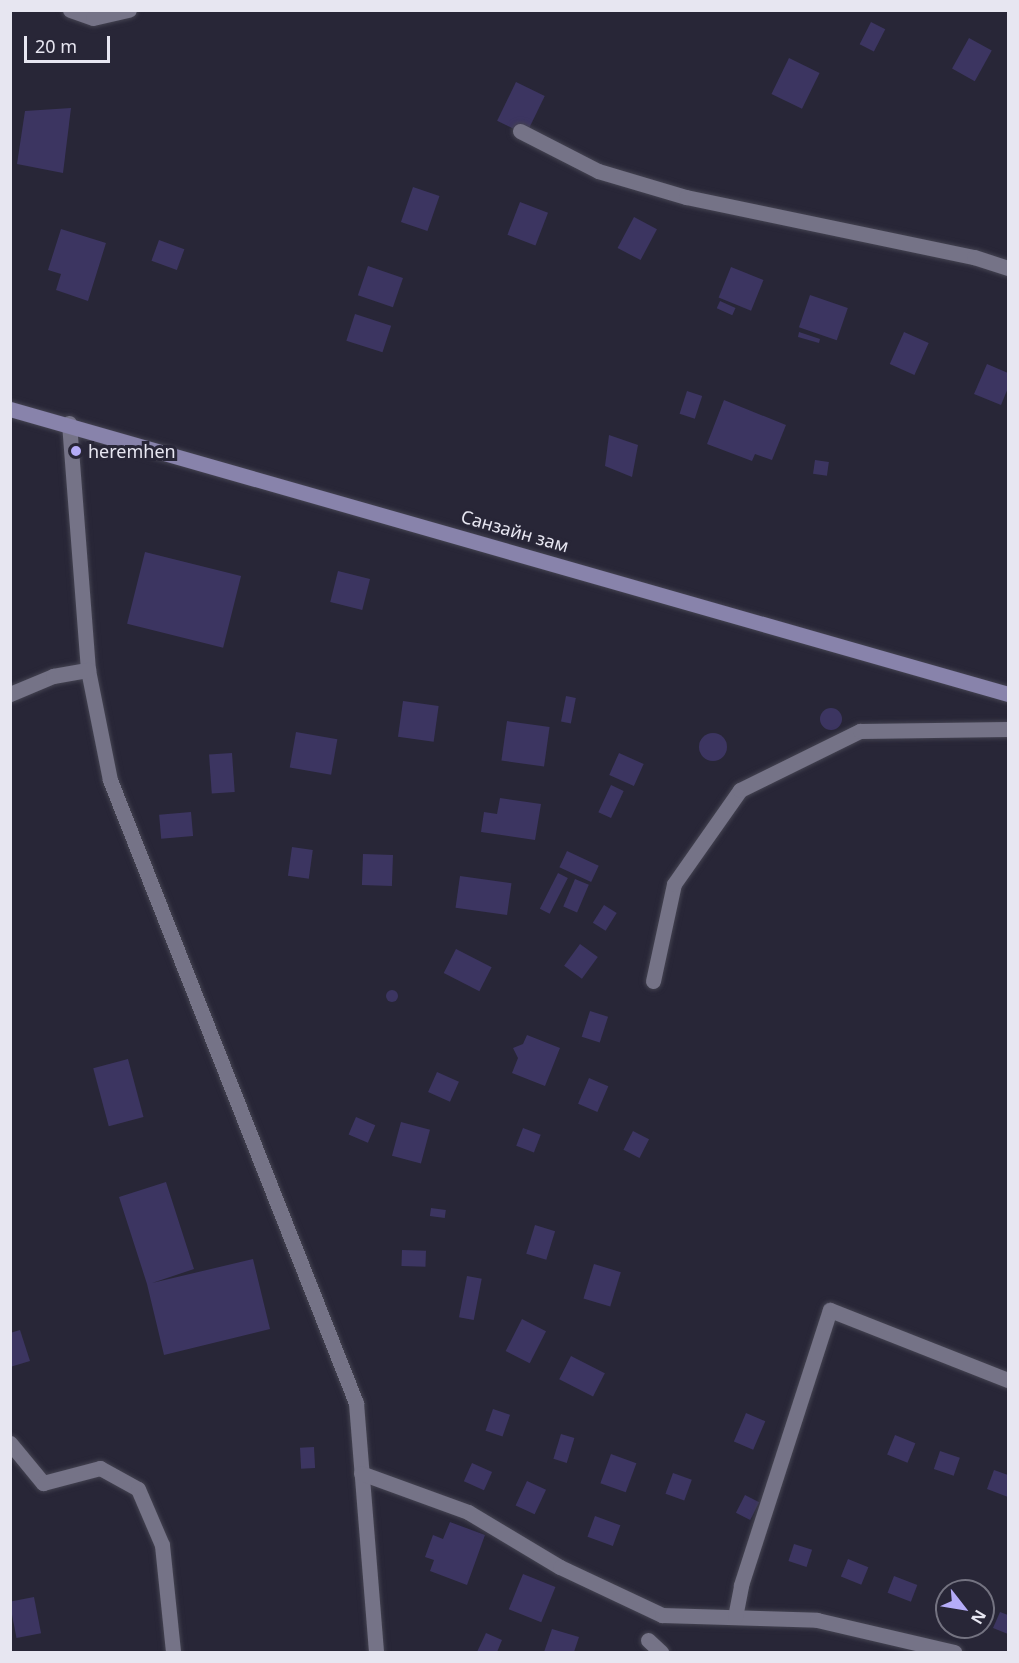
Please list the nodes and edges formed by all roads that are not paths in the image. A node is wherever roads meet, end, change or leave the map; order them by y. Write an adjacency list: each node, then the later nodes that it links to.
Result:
1 (70, 10): 2 (street)
2 (129, 10)
3 (520, 131): 4 (street)
4 (1008, 268)
5 (10, 409): 6 (main road, Санзайн зам)
6 (69, 423): 7 (street); 9 (main road, Санзайн зам)
7 (88, 670): 8 (street); 14 (street)
8 (10, 694)
9 (1008, 694)
10 (1008, 729): 11 (street)
11 (653, 981)
12 (1008, 1380): 15 (street)
13 (10, 1443): 17 (street)
14 (361, 1473): 15 (street); 18 (street)
15 (735, 1617): 20 (street)
16 (648, 1640): 19 (street)
17 (173, 1653)
18 (376, 1653)
19 (661, 1653)
20 (954, 1653)

